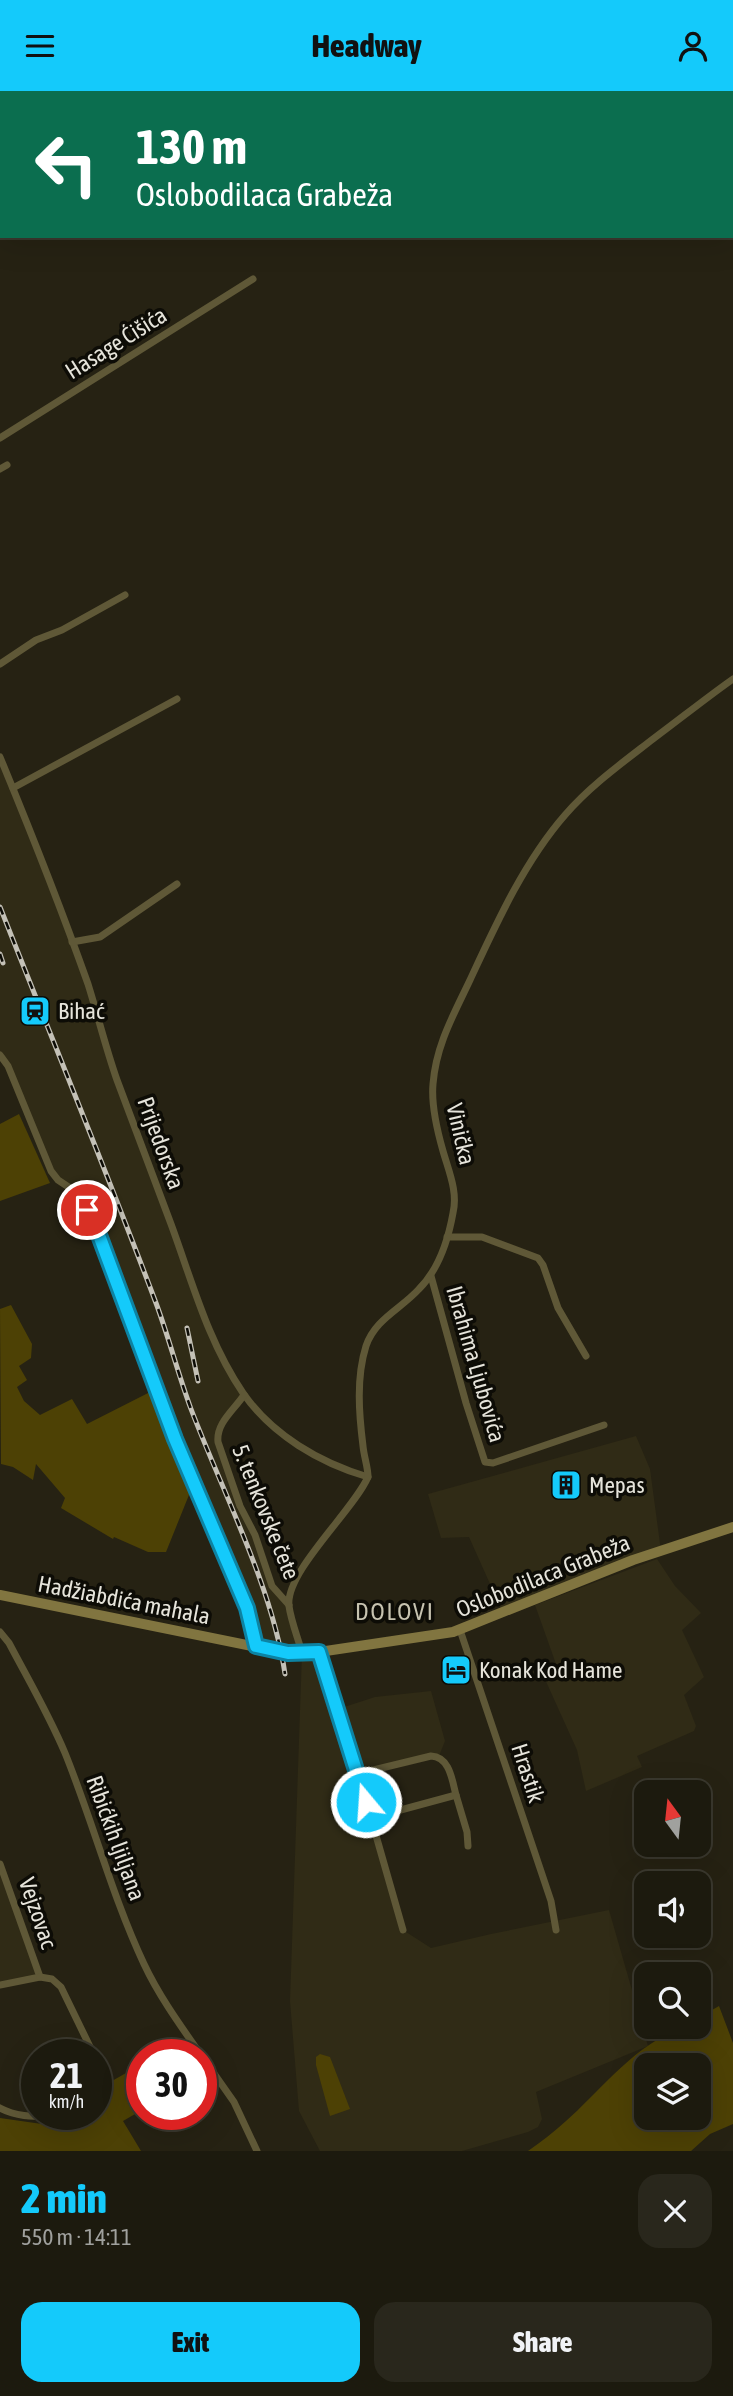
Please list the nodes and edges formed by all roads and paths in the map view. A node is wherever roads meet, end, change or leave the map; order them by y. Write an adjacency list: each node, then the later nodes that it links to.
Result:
1 (253, 279): 2 (street, Hasage Ćišića)
2 (0, 438)
3 (125, 595): 4 (street)
4 (0, 664)
5 (733, 679): 12 (street, Vinička)
6 (177, 699): 8 (street)
7 (0, 757): 8 (street, Prijedorska)
8 (13, 788): 10 (street, Prijedorska)
9 (177, 884): 10 (street)
10 (72, 942): 15 (street, Prijedorska)
11 (0, 1055): 23 (street)
12 (447, 1237): 13 (street, Vinička); 14 (street)
13 (432, 1276): 16 (street, Ibrahima Ljubovića); 17 (street, Vinička)
14 (586, 1356)
15 (244, 1395): 17 (street, Prijedorska); 20 (street, 5. tenkovske čete)
16 (604, 1425)
17 (368, 1477): 20 (street)
18 (733, 1527): 21 (street, Oslobodilaca Grabeža)
19 (0, 1595): 23 (street, Hadžiabdića mahala)
20 (289, 1605): 26 (street)
21 (460, 1630): 25 (street, Oslobodilaca Grabeža); 33 (street, Hrastik)
22 (0, 1632): 37 (street, Ribićkih ljiljana)
23 (256, 1646): 24 (street, Hadžiabdića mahala)
24 (281, 1652): 26 (street, Oslobodilaca Grabeža)
25 (319, 1652): 26 (street, Oslobodilaca Grabeža); 27 (street)
26 (302, 1653)
27 (357, 1774): 28 (street); 29 (street)
28 (456, 1795): 29 (street); 30 (street)
29 (371, 1818): 32 (street)
30 (468, 1846)
31 (0, 1864): 34 (street, Vejzovac)
32 (403, 1930)
33 (556, 1930)
34 (40, 1977): 35 (street, Vejzovac); 36 (street)
35 (0, 1985)
36 (86, 2039)
37 (190, 2039)
38 (217, 2078): 41 (street, Ribićkih ljiljana)
39 (0, 2108): 40 (street)
40 (21, 2114)
41 (257, 2151)

